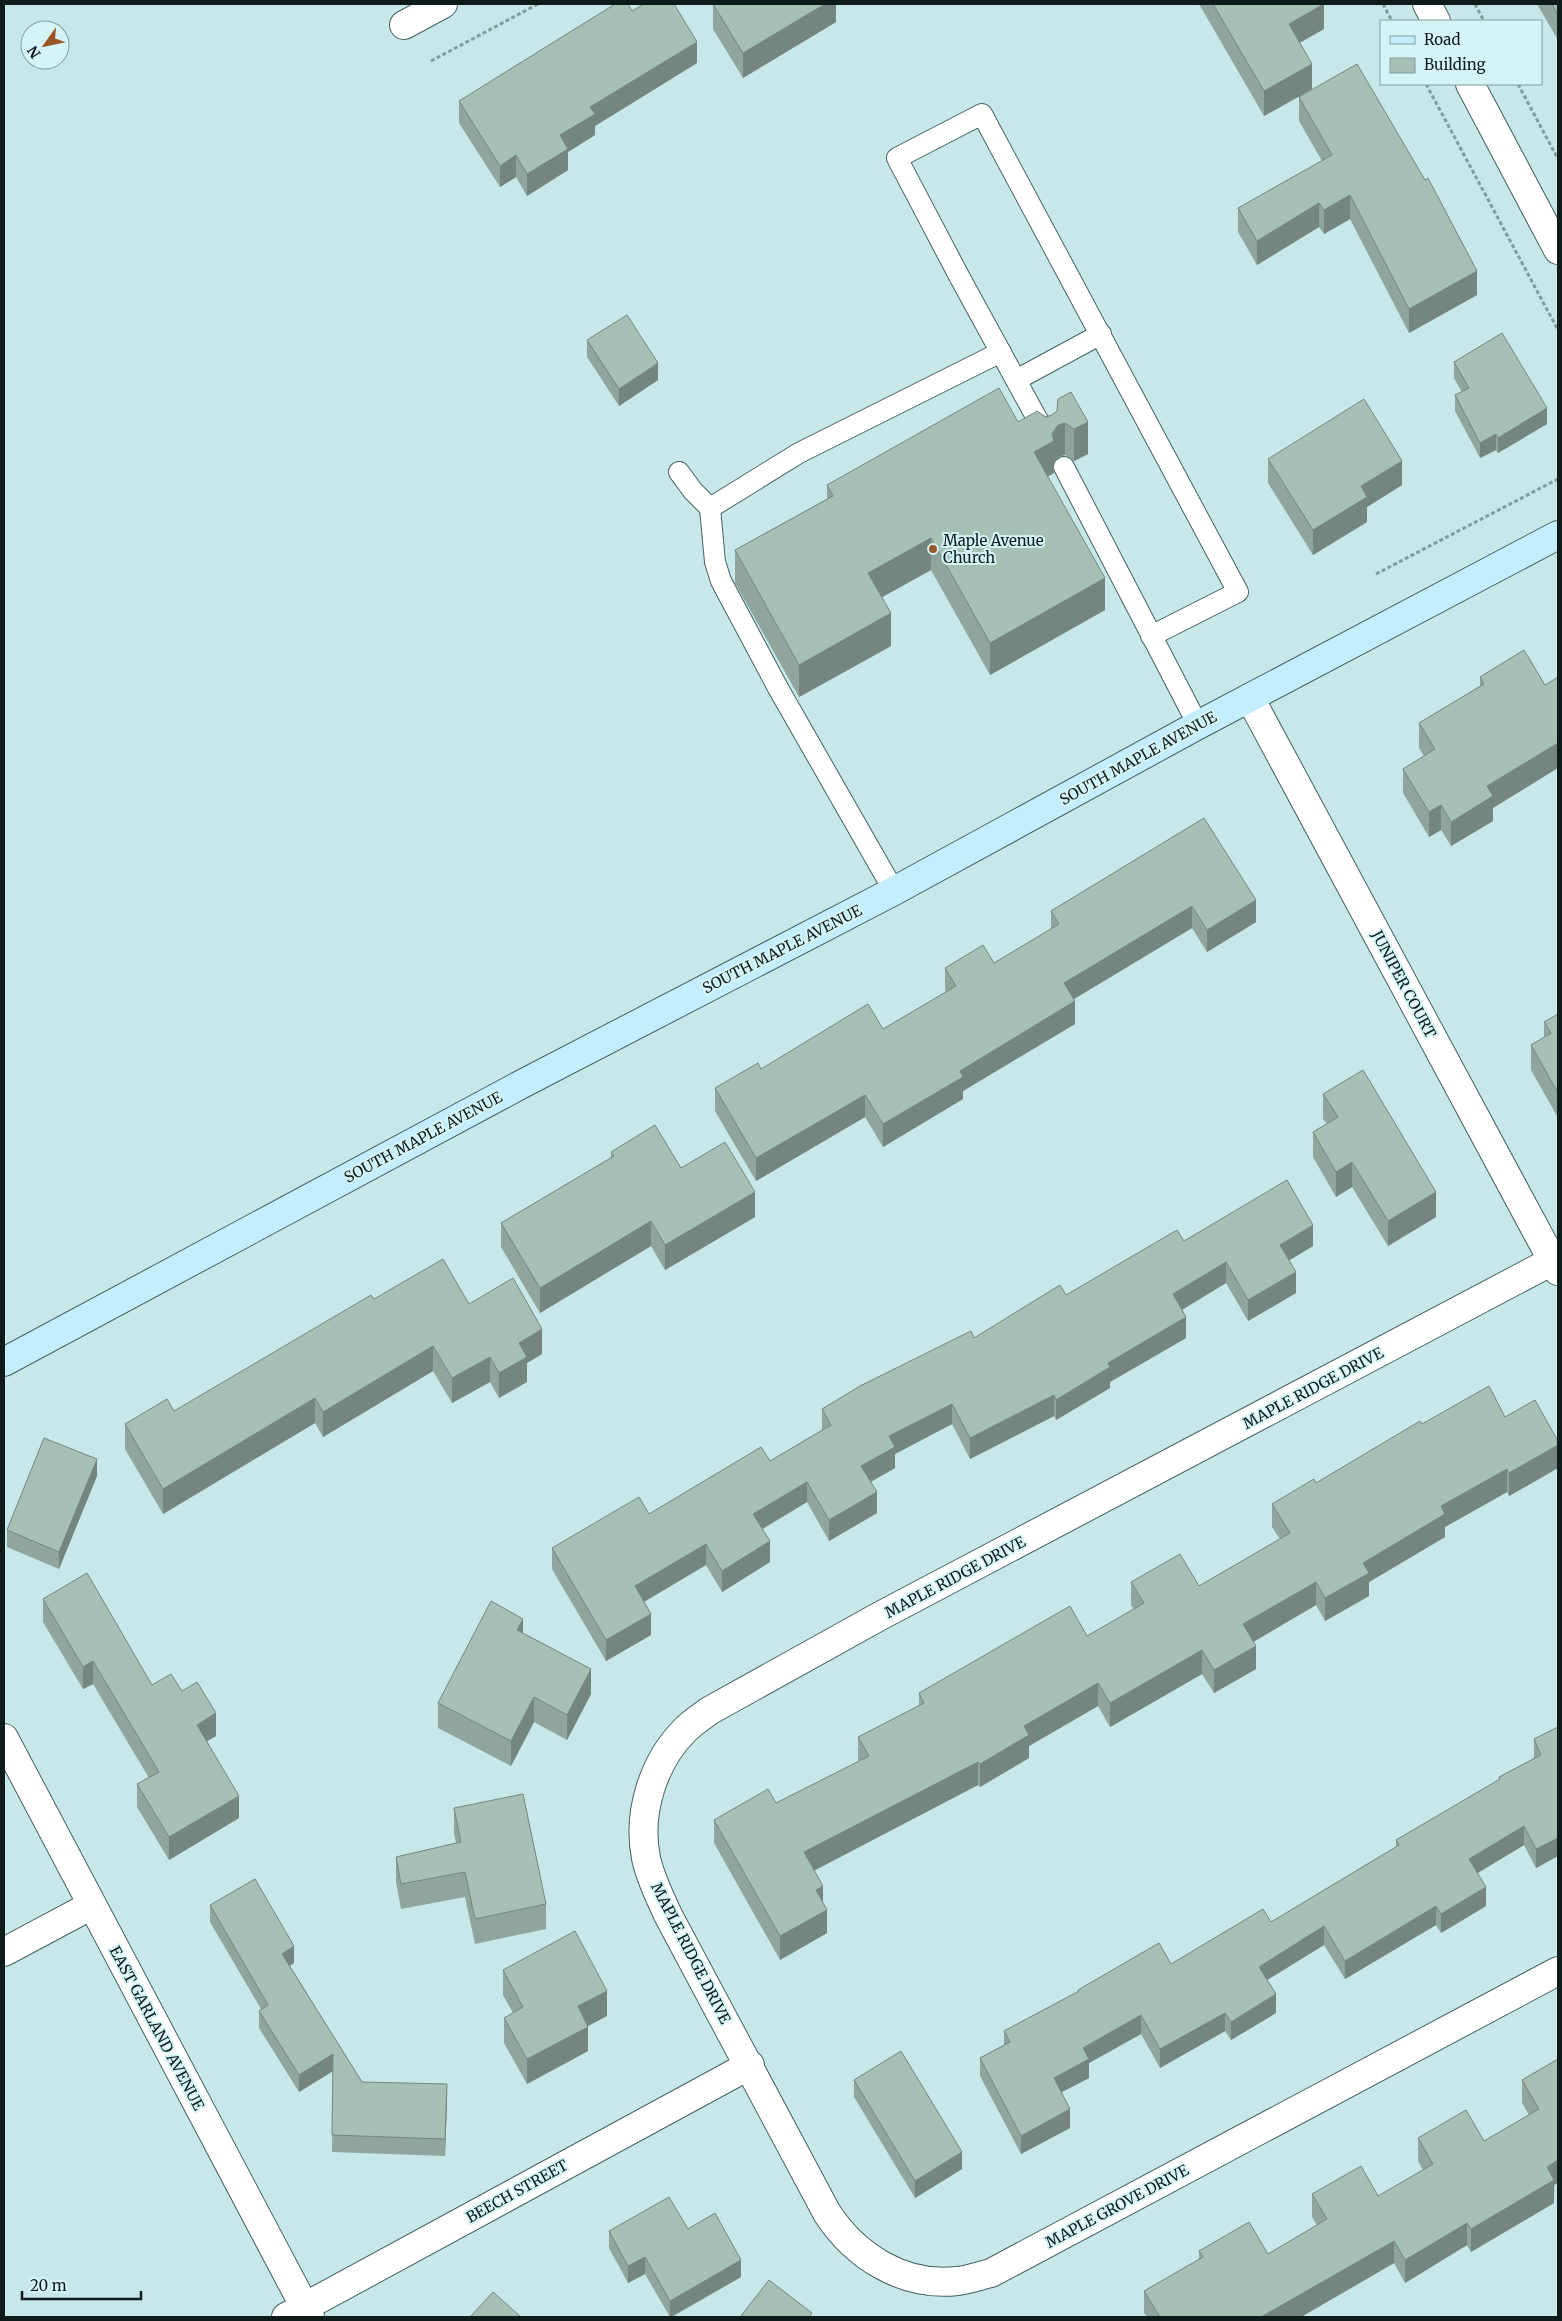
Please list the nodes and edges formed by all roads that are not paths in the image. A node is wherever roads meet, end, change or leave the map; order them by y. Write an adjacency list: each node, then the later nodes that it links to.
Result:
1 (443, 4): 4 (street)
2 (1427, 4): 3 (street)
3 (1435, 20)
4 (404, 25)
5 (1471, 85): 6 (street)
6 (1558, 250)
7 (1101, 334): 8 (lane); 9 (lane); 15 (lane)
8 (1001, 352): 9 (lane); 13 (lane)
9 (1016, 380): 10 (lane)
10 (1047, 437)
11 (1064, 467): 15 (lane)
12 (679, 472): 13 (lane)
13 (710, 508): 18 (lane)
14 (1558, 535): 16 (main road, SOUTH MAPLE AVENUE)
15 (1151, 636): 17 (lane)
16 (1250, 698): 17 (main road, SOUTH MAPLE AVENUE); 19 (street, JUNIPER COURT)
17 (1198, 725): 18 (main road, SOUTH MAPLE AVENUE)
18 (894, 891): 20 (main road, SOUTH MAPLE AVENUE)
19 (1557, 1263): 25 (street, MAPLE RIDGE DRIVE)
20 (4, 1362)
21 (4, 1738): 22 (street, EAST GARLAND AVENUE)
22 (92, 1905): 23 (street); 26 (street, EAST GARLAND AVENUE)
23 (4, 1952)
24 (1558, 1971): 25 (street, MAPLE GROVE DRIVE)
25 (750, 2065): 26 (street, BEECH STREET)
26 (300, 2314)

